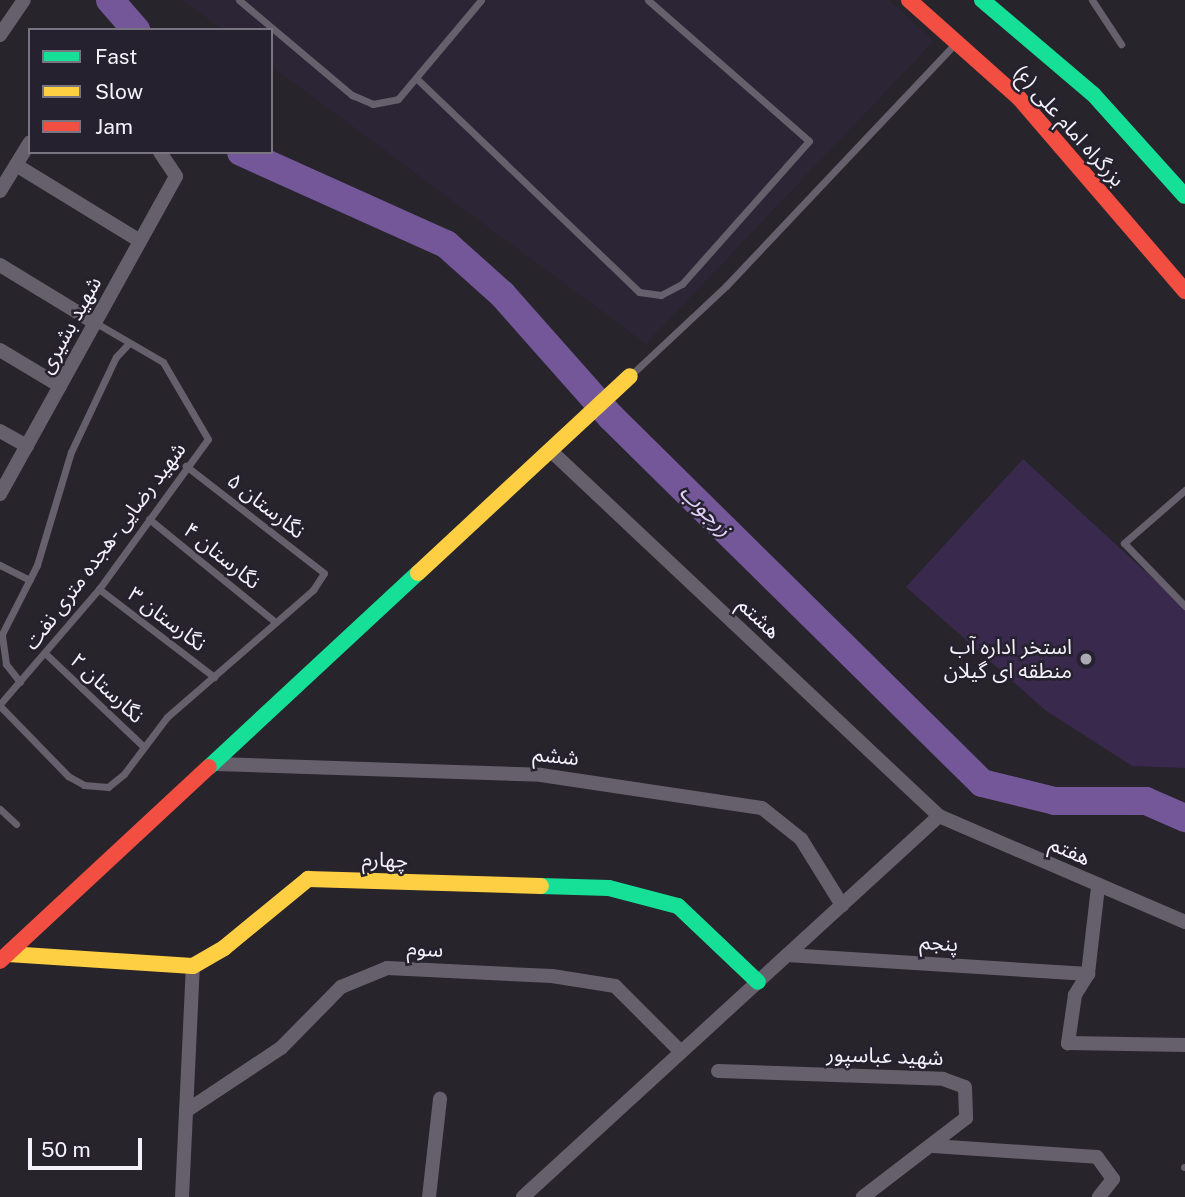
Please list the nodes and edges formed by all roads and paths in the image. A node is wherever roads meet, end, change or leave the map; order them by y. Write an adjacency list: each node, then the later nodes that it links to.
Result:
1 (24, 0): 10 (street)
2 (239, 0): 8 (lane)
3 (481, 0): 13 (lane)
4 (648, 0): 13 (lane)
5 (909, 0): 11 (main road, بزرگراه امام علی (ع))
6 (982, 0): 18 (main road, بزرگراه امام علی (ع))
7 (1092, 0): 12 (lane)
8 (272, 28)
9 (273, 29): 13 (lane)
10 (0, 35)
11 (957, 41): 21 (main road, بزرگراه امام علی (ع)); 25 (lane)
12 (1121, 44)
13 (416, 78)
14 (28, 145): 16 (street)
15 (161, 154): 19 (street, شهید بشیری)
16 (16, 165): 17 (street); 19 (street)
17 (0, 191)
18 (1185, 196)
19 (140, 241): 22 (street, شهید بشیری)
20 (0, 265): 22 (street)
21 (1185, 291)
22 (95, 323): 23 (lane); 26 (street, شهید بشیری)
23 (128, 344): 30 (lane, شهید رضایی -هجده متری نفت); 35 (lane)
24 (0, 350): 26 (street)
25 (630, 376): 29 (main road)
26 (60, 386): 28 (street, شهید بشیری)
27 (0, 431): 28 (street)
28 (27, 446): 32 (street, شهید بشیری)
29 (554, 446): 44 (main road); 46 (street, هشتم)
30 (186, 466): 33 (lane, شهید رضایی -هجده متری نفت); 38 (lane, نگارستان ۵)
31 (1185, 490): 37 (lane)
32 (0, 494)
33 (149, 519): 36 (lane, شهید رضایی -هجده متری نفت); 38 (lane, نگارستان ۴)
34 (0, 565): 35 (lane)
35 (29, 580): 41 (lane)
36 (99, 589): 39 (lane, شهید رضایی -هجده متری نفت); 40 (lane, نگارستان ۳)
37 (1185, 606)
38 (273, 620): 40 (lane)
39 (47, 655): 41 (lane, شهید رضایی -هجده متری نفت); 43 (lane, نگارستان ۲)
40 (214, 677): 43 (lane)
41 (20, 682): 42 (lane, شهید رضایی -هجده متری نفت)
42 (0, 705): 43 (lane)
43 (143, 746)
44 (215, 764): 49 (street, ششم); 52 (main road)
45 (0, 809): 47 (lane)
46 (939, 816): 48 (street, هفتم); 49 (street)
47 (16, 824)
48 (1098, 887): 50 (street, هفتم); 54 (street)
49 (842, 905): 51 (street)
50 (1185, 922)
51 (787, 955): 54 (street, پنجم); 55 (street)
52 (4, 958): 53 (main road)
53 (193, 966): 55 (main road, چهارم); 60 (street)
54 (1088, 974): 56 (street)
55 (758, 982): 57 (street)
56 (1185, 1045)
57 (681, 1052): 60 (street, سوم); 64 (street)
58 (718, 1071): 61 (street, شهید عباسپور)
59 (440, 1099): 63 (street)
60 (186, 1111): 62 (street)
61 (933, 1146): 65 (street); 66 (street)
62 (182, 1197)
63 (429, 1197)
64 (523, 1197)
65 (863, 1197)
66 (1099, 1197)

